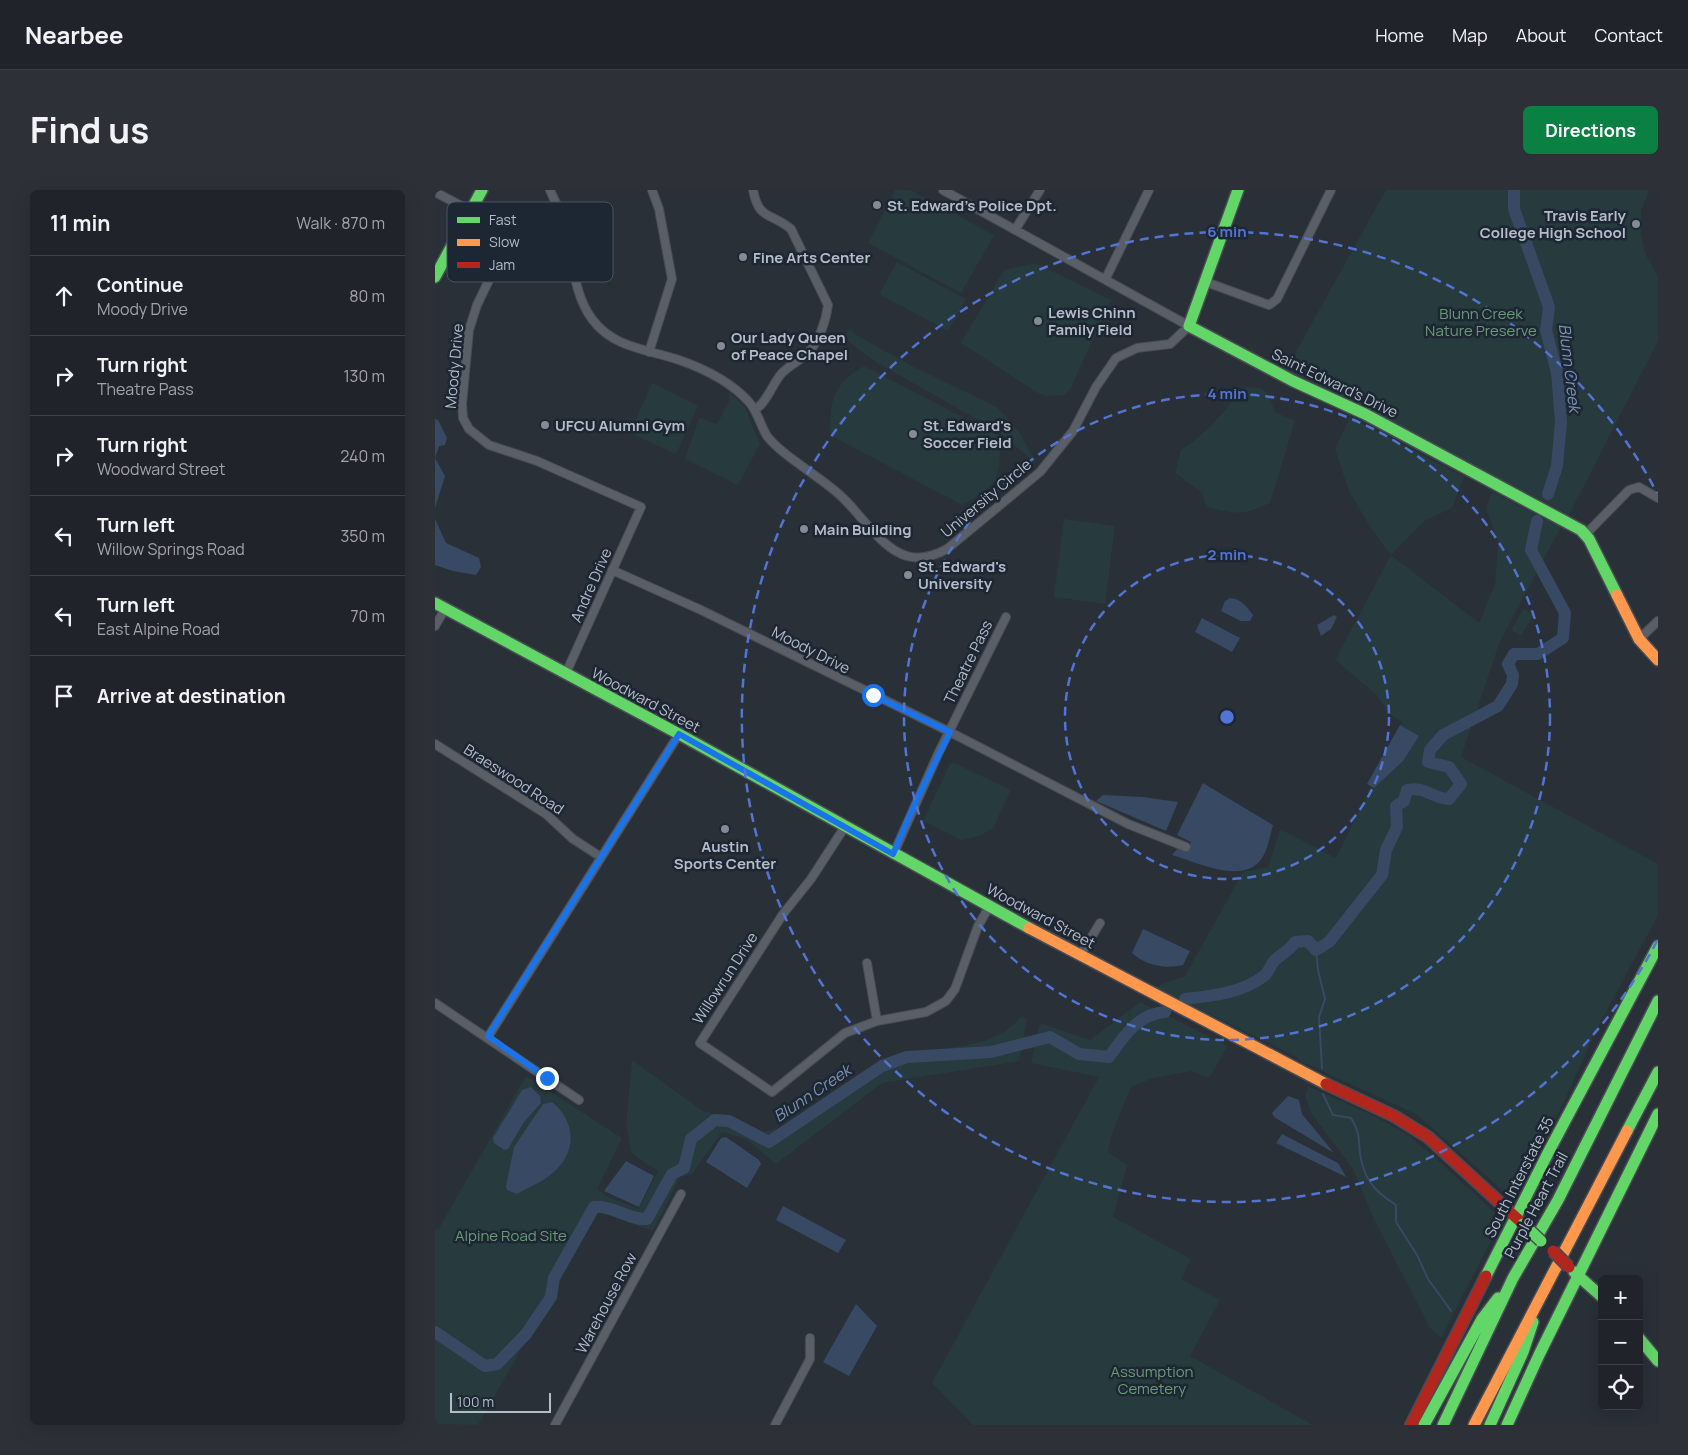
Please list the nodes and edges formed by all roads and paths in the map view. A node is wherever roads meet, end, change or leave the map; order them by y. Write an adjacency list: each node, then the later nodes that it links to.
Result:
1 (482, 190): 13 (main road)
2 (545, 190): 11 (street, University Circle)
3 (651, 190): 22 (street)
4 (753, 190): 23 (street)
5 (943, 190): 14 (street, Saint Edward's Drive)
6 (1040, 190): 14 (street)
7 (1149, 190): 17 (street)
8 (1238, 190): 20 (main road)
9 (1331, 190): 20 (street)
10 (435, 192): 12 (street)
11 (551, 193)
12 (453, 202)
13 (476, 202)
14 (1015, 230): 17 (street, Saint Edward's Drive)
15 (447, 255): 16 (main road)
16 (435, 277)
17 (1106, 278): 21 (street, Saint Edward's Drive)
18 (488, 282): 25 (street, Moody Drive)
19 (577, 282): 22 (street, University Circle)
20 (1206, 282): 21 (main road)
21 (1189, 326): 23 (street, University Circle); 26 (main road, Saint Edward's Drive)
22 (649, 352): 23 (street, University Circle)
23 (755, 410)
24 (1658, 498): 26 (street)
25 (641, 508): 27 (street, Andre Drive)
26 (1586, 534): 32 (main road)
27 (612, 570): 34 (street, Andre Drive); 35 (street, Moody Drive)
28 (440, 606): 31 (street); 34 (main road, Woodward Street)
29 (1005, 617): 35 (street, Theatre Pass)
30 (1658, 621): 32 (street)
31 (435, 626)
32 (1639, 639): 33 (main road)
33 (1658, 660)
34 (566, 673): 36 (main road, Woodward Street)
35 (950, 732): 39 (street, Moody Drive); 40 (street, Theatre Pass)
36 (679, 734): 38 (main road, Woodward Street); 41 (street)
37 (435, 744): 41 (street, Braeswood Road)
38 (844, 828): 40 (main road, Woodward Street); 49 (street, Willowrun Drive)
39 (1186, 847)
40 (893, 854): 42 (main road, Woodward Street)
41 (601, 857): 50 (street)
42 (989, 907): 45 (main road, Woodward Street); 49 (street, Willowrun Drive)
43 (1100, 923): 45 (street)
44 (1658, 946): 55 (main road, South Interstate 35)
45 (1081, 954): 55 (main road, Woodward Street)
46 (867, 964): 49 (street)
47 (1658, 1001): 58 (main road, Purple Heart Trail)
48 (435, 1003): 50 (street)
49 (877, 1021)
50 (488, 1036): 52 (street)
51 (1658, 1072): 56 (main road)
52 (579, 1100)
53 (1658, 1114): 57 (main road)
54 (681, 1194): 63 (street, Warehouse Row)
55 (1519, 1220): 57 (main road, Woodward Street, bridge); 65 (main road, South Interstate 35)
56 (1549, 1276): 68 (main road); 69 (main road)
57 (1579, 1276): 59 (main road, Woodward Street); 70 (main road)
58 (1513, 1278): 66 (main road); 67 (main road, Purple Heart Trail)
59 (1598, 1293)
60 (810, 1338): 64 (street)
61 (1643, 1343): 62 (main road)
62 (1658, 1361)
63 (555, 1425)
64 (775, 1425)
65 (1411, 1425)
66 (1424, 1425)
67 (1443, 1425)
68 (1473, 1425)
69 (1490, 1425)
70 (1507, 1425)

